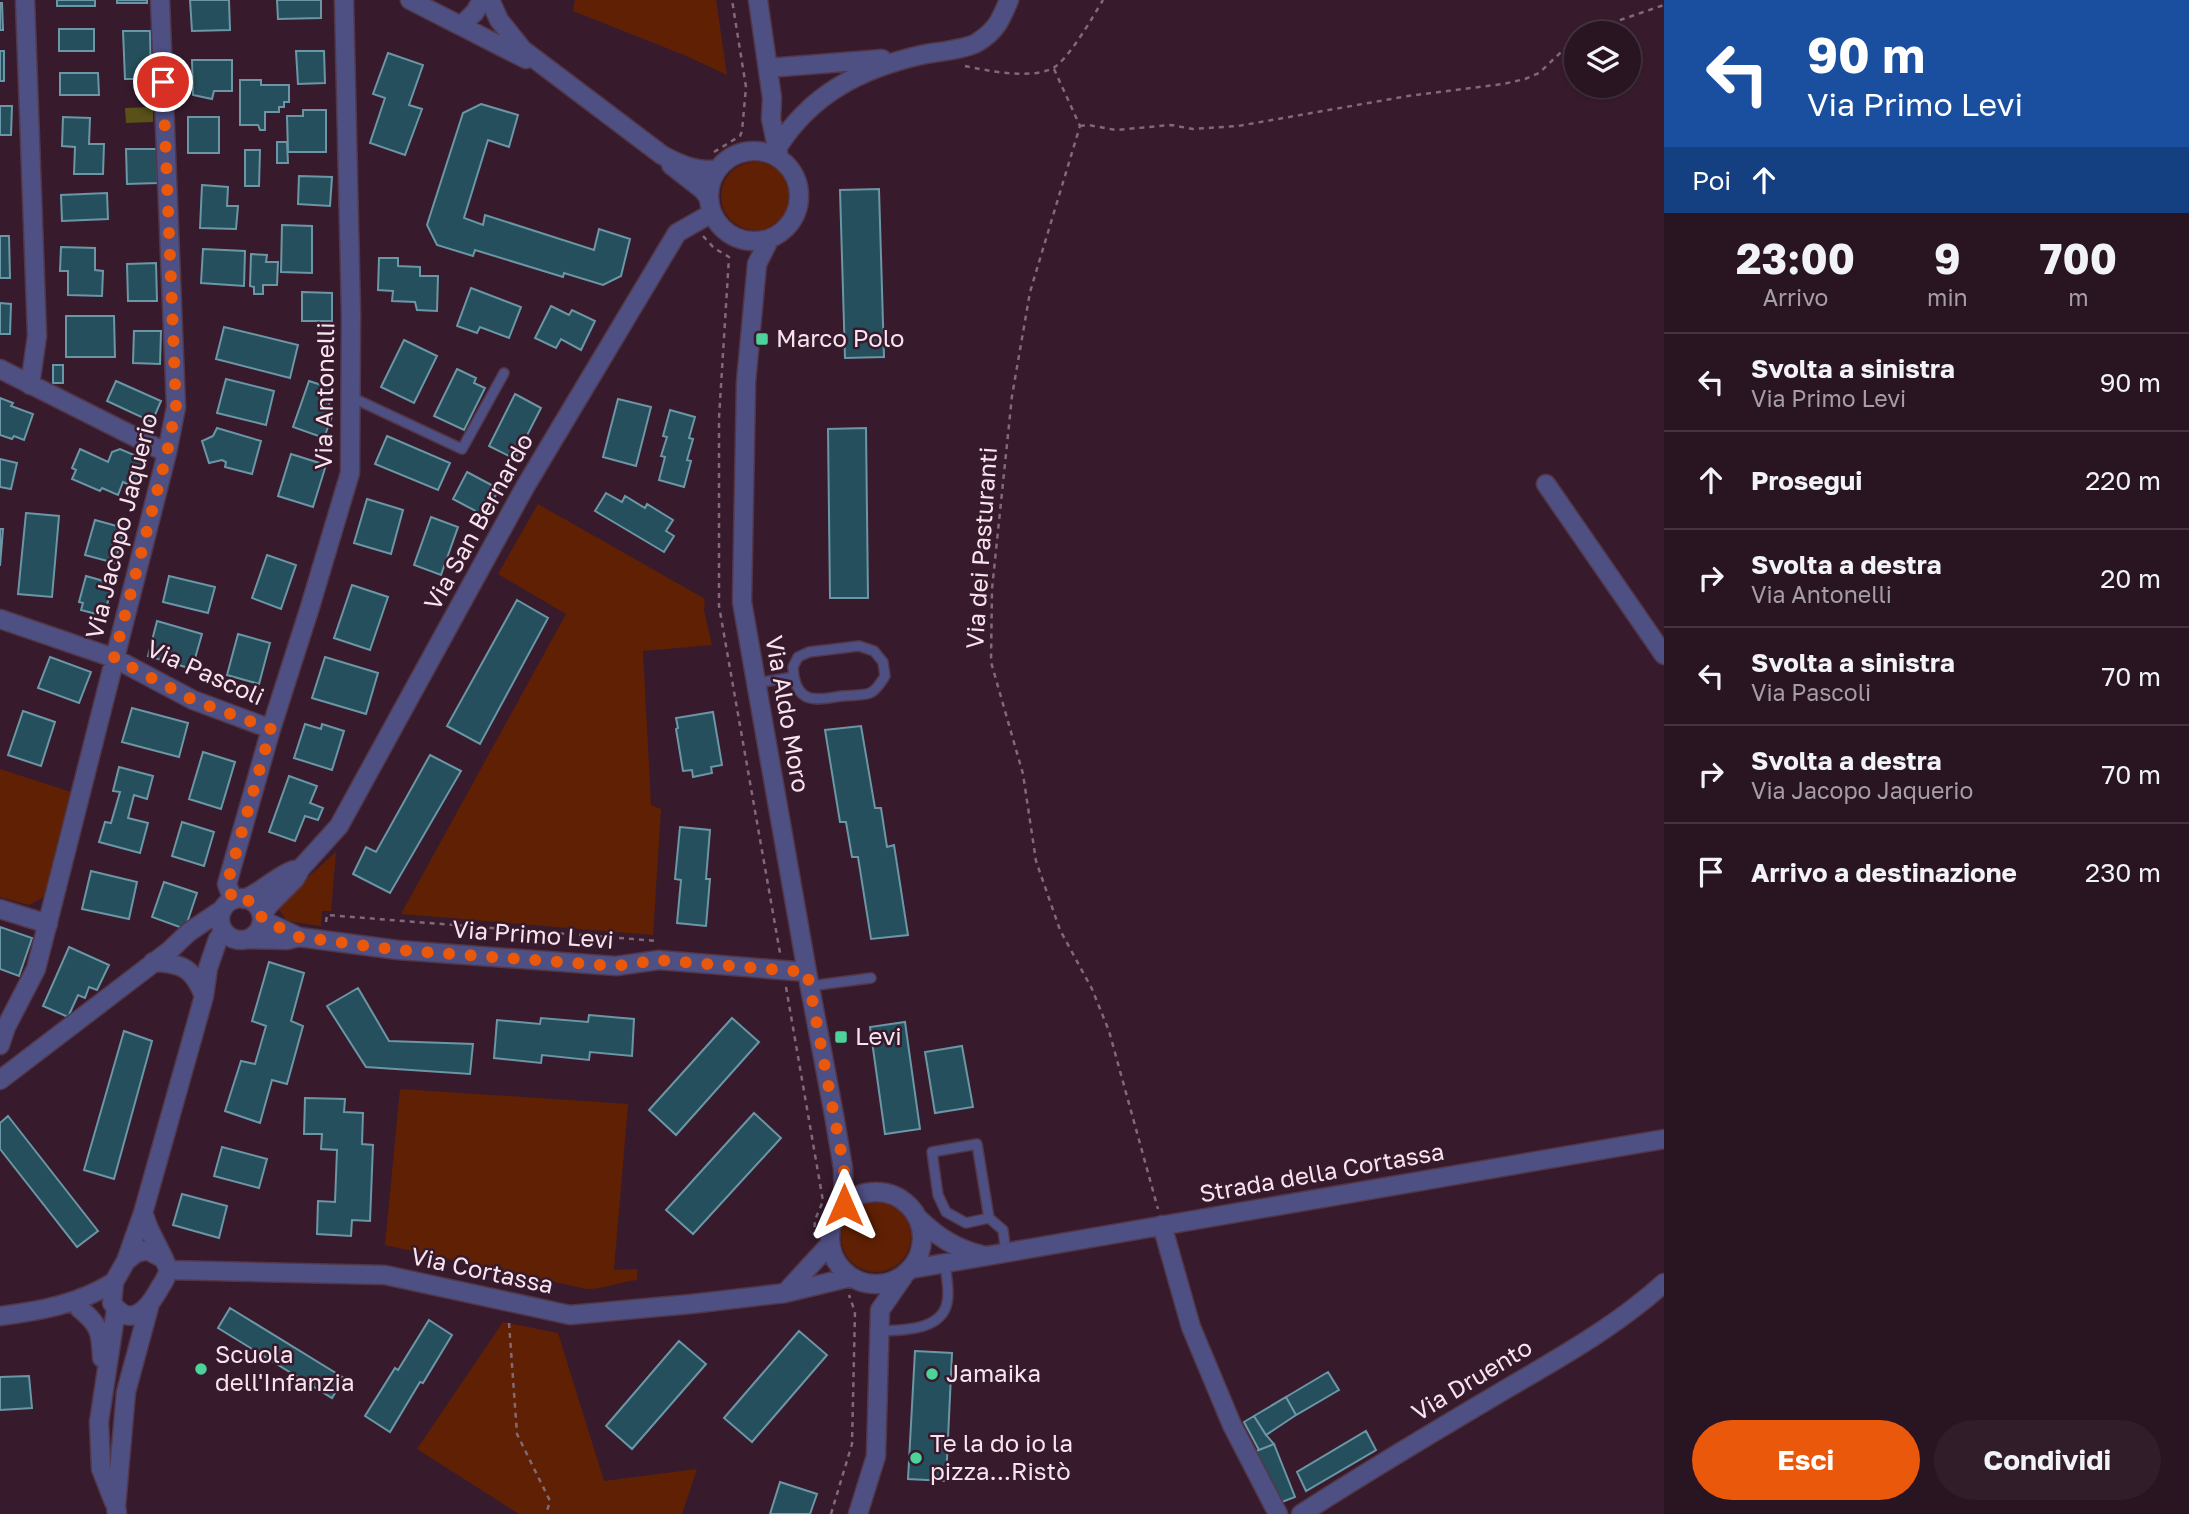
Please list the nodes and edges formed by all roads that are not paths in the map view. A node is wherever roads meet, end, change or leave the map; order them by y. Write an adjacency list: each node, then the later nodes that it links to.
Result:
1 (25, 0): 24 (street)
2 (160, 0): 26 (street, Via Jacopo Jaquerio)
3 (344, 0): 25 (street, Via Antonelli)
4 (410, 0): 9 (street)
5 (482, 0): 9 (street)
6 (490, 0): 12 (street)
7 (758, 0): 11 (street)
8 (1009, 0): 10 (street)
9 (461, 26): 12 (street)
10 (917, 56): 11 (street); 15 (street)
11 (768, 68): 13 (street)
12 (555, 74): 16 (street)
13 (771, 119): 14 (street); 15 (street)
14 (752, 151): 15 (street); 17 (street)
15 (778, 153): 19 (street)
16 (662, 155): 17 (street); 18 (street)
17 (709, 169): 18 (street)
18 (711, 206): 20 (street); 34 (street, Via San Bernardo)
19 (770, 238): 20 (street); 21 (street, Via Aldo Moro)
20 (743, 240): 21 (street)
21 (757, 264): 32 (street, Via Aldo Moro)
22 (0, 369): 24 (street)
23 (504, 373): 25 (lane)
24 (30, 385): 26 (street)
25 (351, 397): 33 (street, Via Antonelli)
26 (167, 453): 30 (street, Via Jacopo Jaquerio)
27 (1546, 484): 29 (street)
28 (0, 619): 30 (street, Via Pascoli)
29 (1664, 655)
30 (114, 658): 33 (street, Via Pascoli); 38 (street, Via Jacopo Jaquerio)
31 (794, 677): 31 (lane); 32 (lane)
32 (757, 683): 44 (street, Via Aldo Moro)
33 (271, 729): 35 (street, Via Antonelli)
34 (301, 868): 35 (street, Via San Bernardo); 37 (street, Via San Bernardo)
35 (233, 903): 37 (street); 39 (street); 41 (street, Via San Bernardo)
36 (0, 909): 38 (street)
37 (262, 918): 39 (street); 40 (street, Via Primo Levi)
38 (48, 924): 46 (street, Via Jacopo Jaquerio)
39 (233, 934): 40 (street, Via Primo Levi); 41 (street); 45 (street)
40 (299, 937): 44 (street, Via Primo Levi)
41 (169, 951): 42 (street)
42 (153, 962): 45 (street); 47 (street)
43 (871, 978): 44 (lane)
44 (808, 979): 49 (street, Via Aldo Moro)
45 (204, 996): 52 (street)
46 (0, 1045)
47 (0, 1080)
48 (1664, 1139): 55 (street, Strada della Cortassa)
49 (844, 1168): 50 (street, Via Aldo Moro); 51 (street, Via Aldo Moro)
50 (865, 1193): 51 (street); 53 (street)
51 (844, 1205): 56 (street)
52 (143, 1213): 58 (street); 60 (street)
53 (918, 1218): 57 (street); 61 (street)
54 (989, 1219): 54 (lane); 57 (lane)
55 (1162, 1225): 57 (street, Strada della Cortassa); 76 (street)
56 (830, 1244): 62 (street); 65 (street)
57 (997, 1254): 59 (street, Strada della Cortassa)
58 (127, 1261): 60 (street); 63 (street)
59 (945, 1263): 61 (street, Strada della Cortassa); 72 (lane)
60 (166, 1265): 65 (street, Via Cortassa); 68 (street)
61 (907, 1273): 62 (street); 70 (street)
62 (849, 1280): 65 (street, Via Cortassa); 70 (street)
63 (114, 1282): 66 (street); 67 (street)
64 (1664, 1283): 77 (street, Via Druento)
65 (785, 1293)
66 (58, 1307): 69 (street); 71 (street)
67 (114, 1307): 68 (street); 69 (street); 73 (street)
68 (149, 1307): 74 (street)
69 (79, 1308): 73 (street)
70 (880, 1310): 72 (street)
71 (0, 1315)
72 (880, 1331): 75 (street)
73 (104, 1389): 74 (street)
74 (114, 1511)
75 (858, 1514)
76 (1278, 1514)
77 (1301, 1514)

